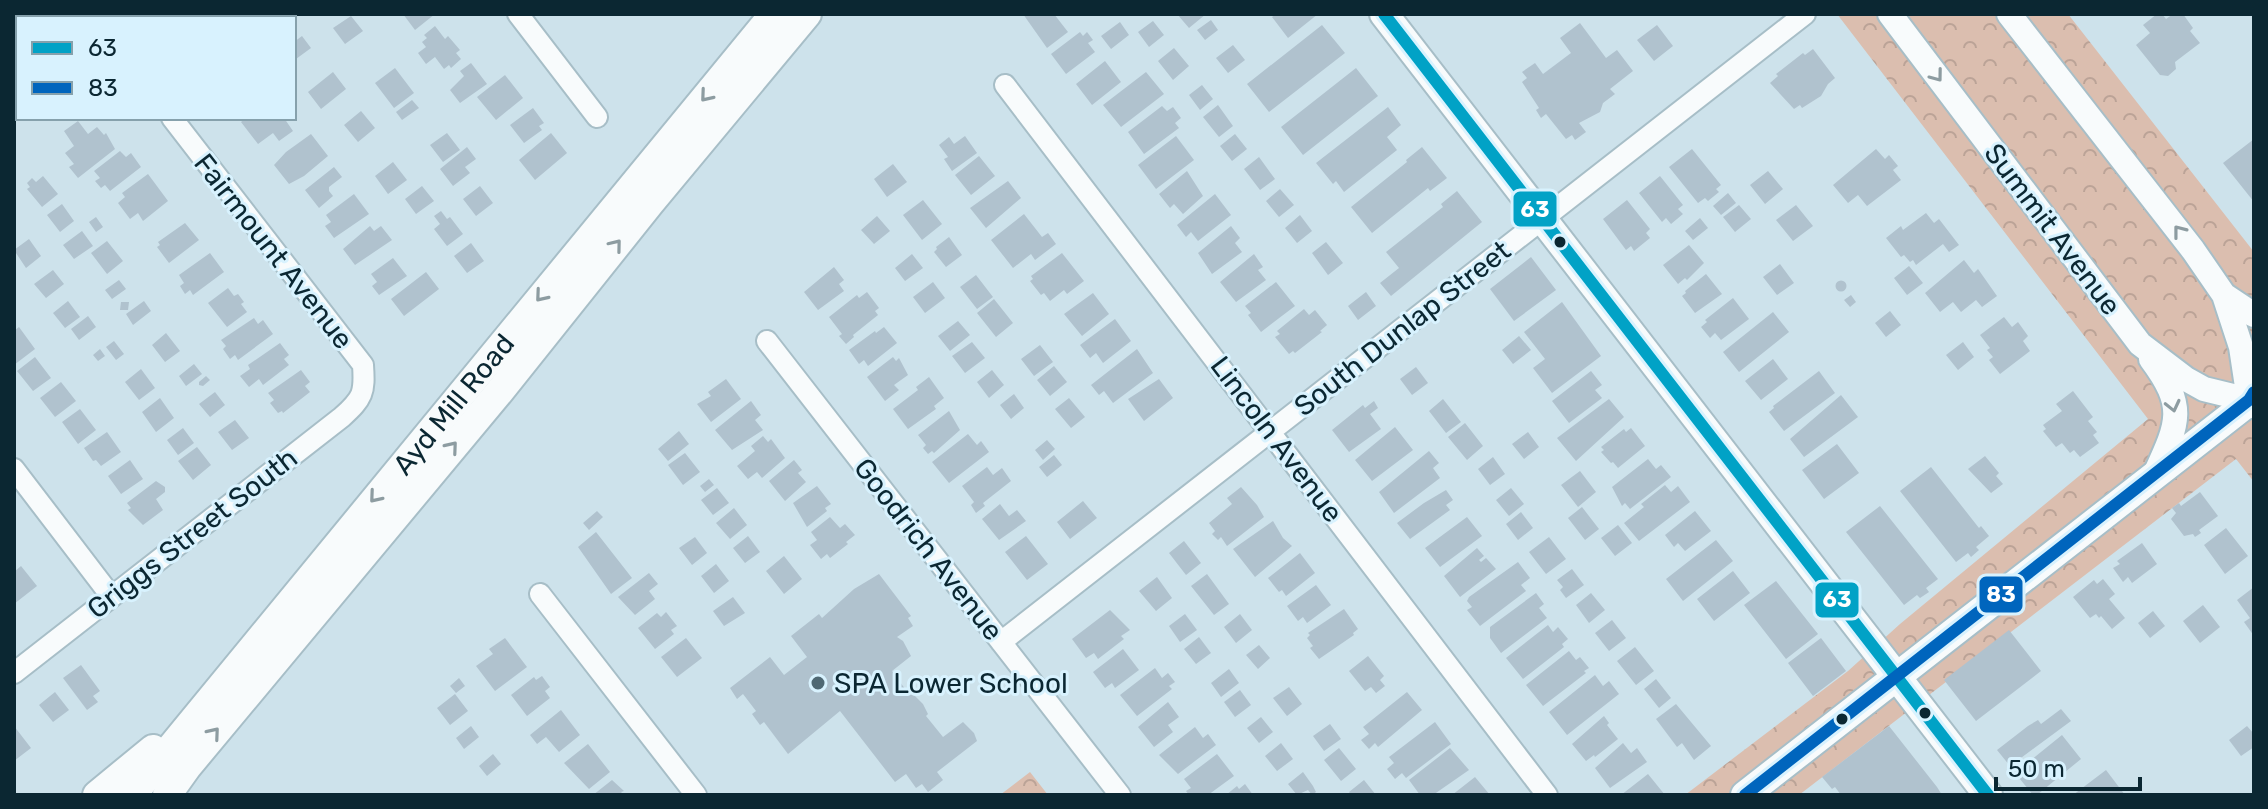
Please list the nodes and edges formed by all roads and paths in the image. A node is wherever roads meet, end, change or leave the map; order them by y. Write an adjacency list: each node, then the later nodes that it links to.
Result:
1 (518, 14): 11 (street)
2 (764, 14): 9 (main road)
3 (774, 14): 9 (main road, Ayd Mill Road)
4 (807, 14): 31 (main road, Ayd Mill Road, one-way to 4)
5 (1384, 14): 13 (main road)
6 (1805, 14): 13 (street, South Dunlap Street)
7 (1890, 14): 17 (street, Summit Avenue, one-way to 17)
8 (2009, 14): 14 (street, one-way to 8)
9 (745, 49): 28 (main road, Ayd Mill Road, one-way to 28)
10 (1005, 85): 20 (street, Lincoln Avenue)
11 (597, 117)
12 (174, 120): 18 (street, Fairmount Avenue)
13 (1542, 218): 20 (street, South Dunlap Street); 27 (main road)
14 (2224, 295): 15 (street); 19 (street)
15 (2254, 315)
16 (767, 341): 25 (street, Goodrich Avenue)
17 (2140, 344): 19 (street, Summit Avenue); 22 (street, one-way to 22)
18 (365, 388): 24 (street, Griggs Street South)
19 (2253, 399): 22 (main road)
20 (1271, 431): 25 (street, South Dunlap Street); 34 (street, Lincoln Avenue)
21 (14, 469): 24 (street)
22 (2156, 472): 27 (main road)
23 (540, 594): 32 (street)
24 (111, 596): 26 (street, Griggs Street South)
25 (1001, 642): 33 (street, Goodrich Avenue)
26 (14, 673)
27 (1896, 676): 35 (main road); 36 (main road)
28 (194, 716): 29 (main road); 30 (main road, Ayd Mill Road)
29 (97, 795)
30 (132, 795)
31 (167, 795)
32 (696, 795)
33 (1120, 795)
34 (1547, 795)
35 (1745, 795)
36 (1988, 795)

